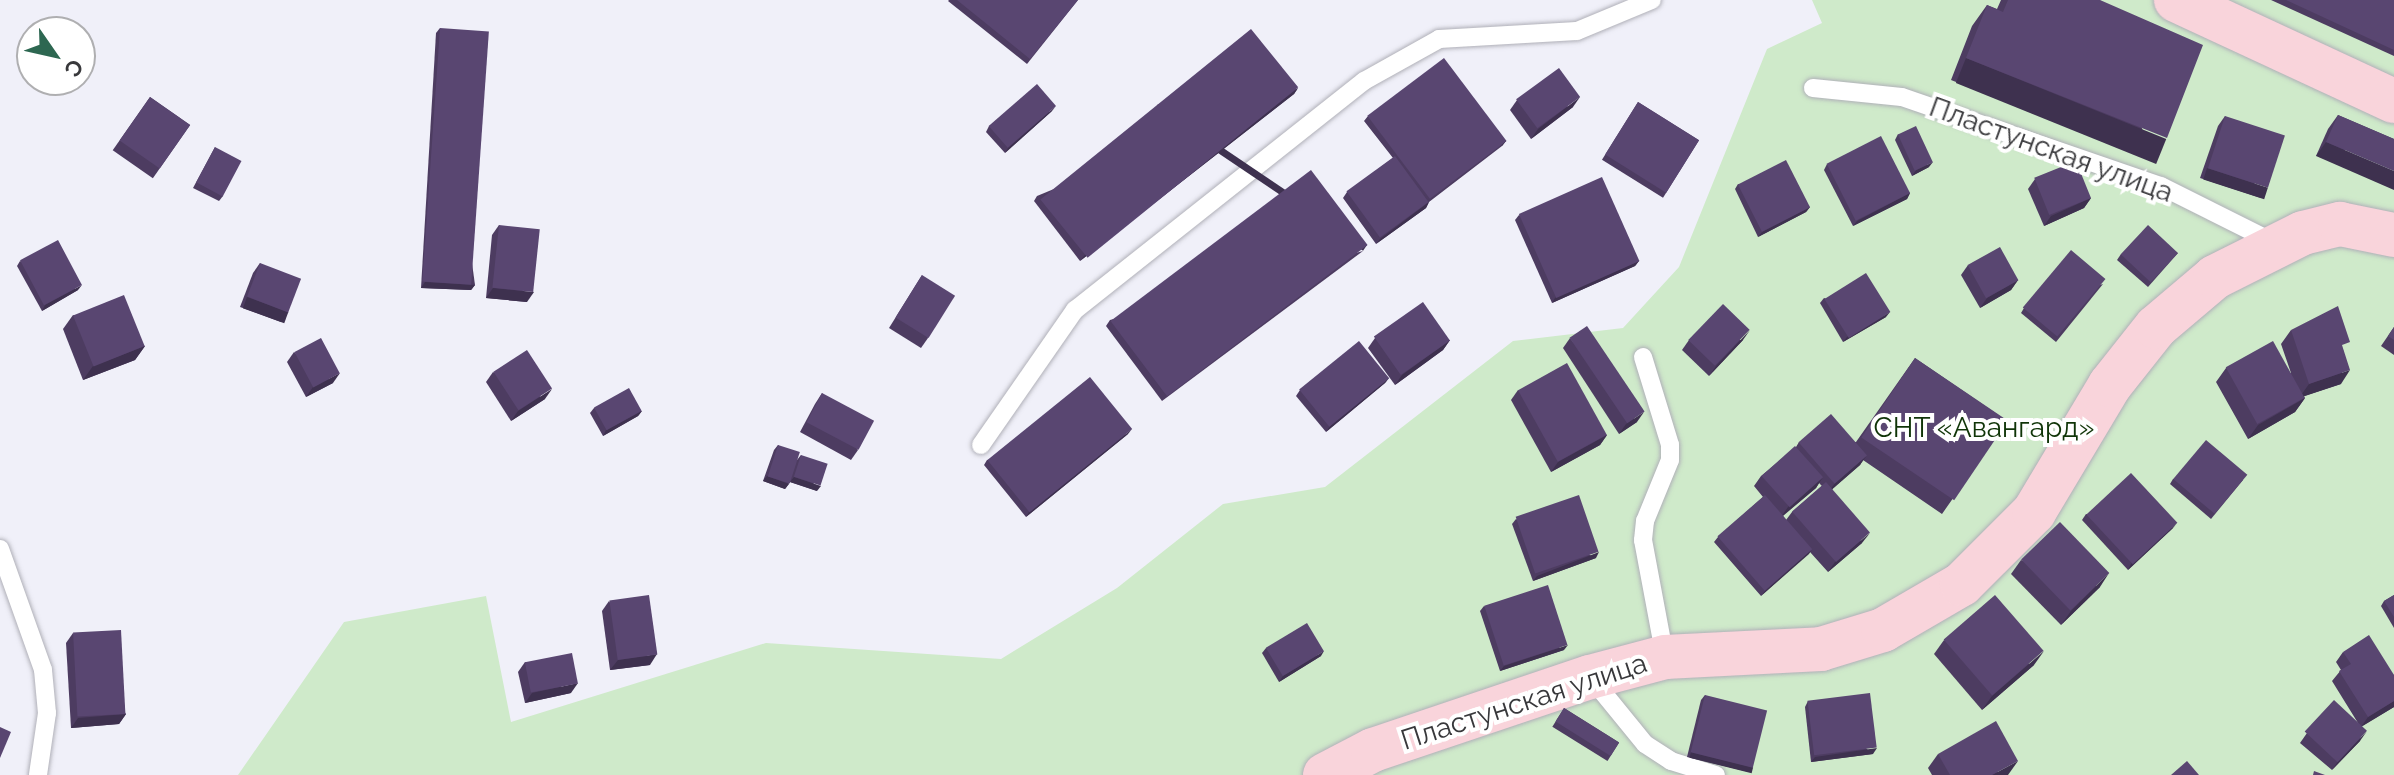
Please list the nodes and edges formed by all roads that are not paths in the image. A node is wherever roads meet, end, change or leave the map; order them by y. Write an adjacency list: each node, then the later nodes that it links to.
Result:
1 (1652, 0): 8 (lane)
2 (2176, 0): 4 (street)
3 (1813, 88): 6 (lane, Пластунская улица)
4 (2394, 101)
5 (2394, 235): 6 (street, Пластунская улица)
6 (2279, 245): 10 (street, Пластунская улица)
7 (1643, 357): 10 (lane)
8 (981, 445)
9 (0, 549): 12 (lane)
10 (1665, 657): 11 (street, Пластунская улица)
11 (1590, 677): 13 (street, Пластунская улица); 14 (lane)
12 (38, 775)
13 (1325, 775)
14 (1716, 775)

